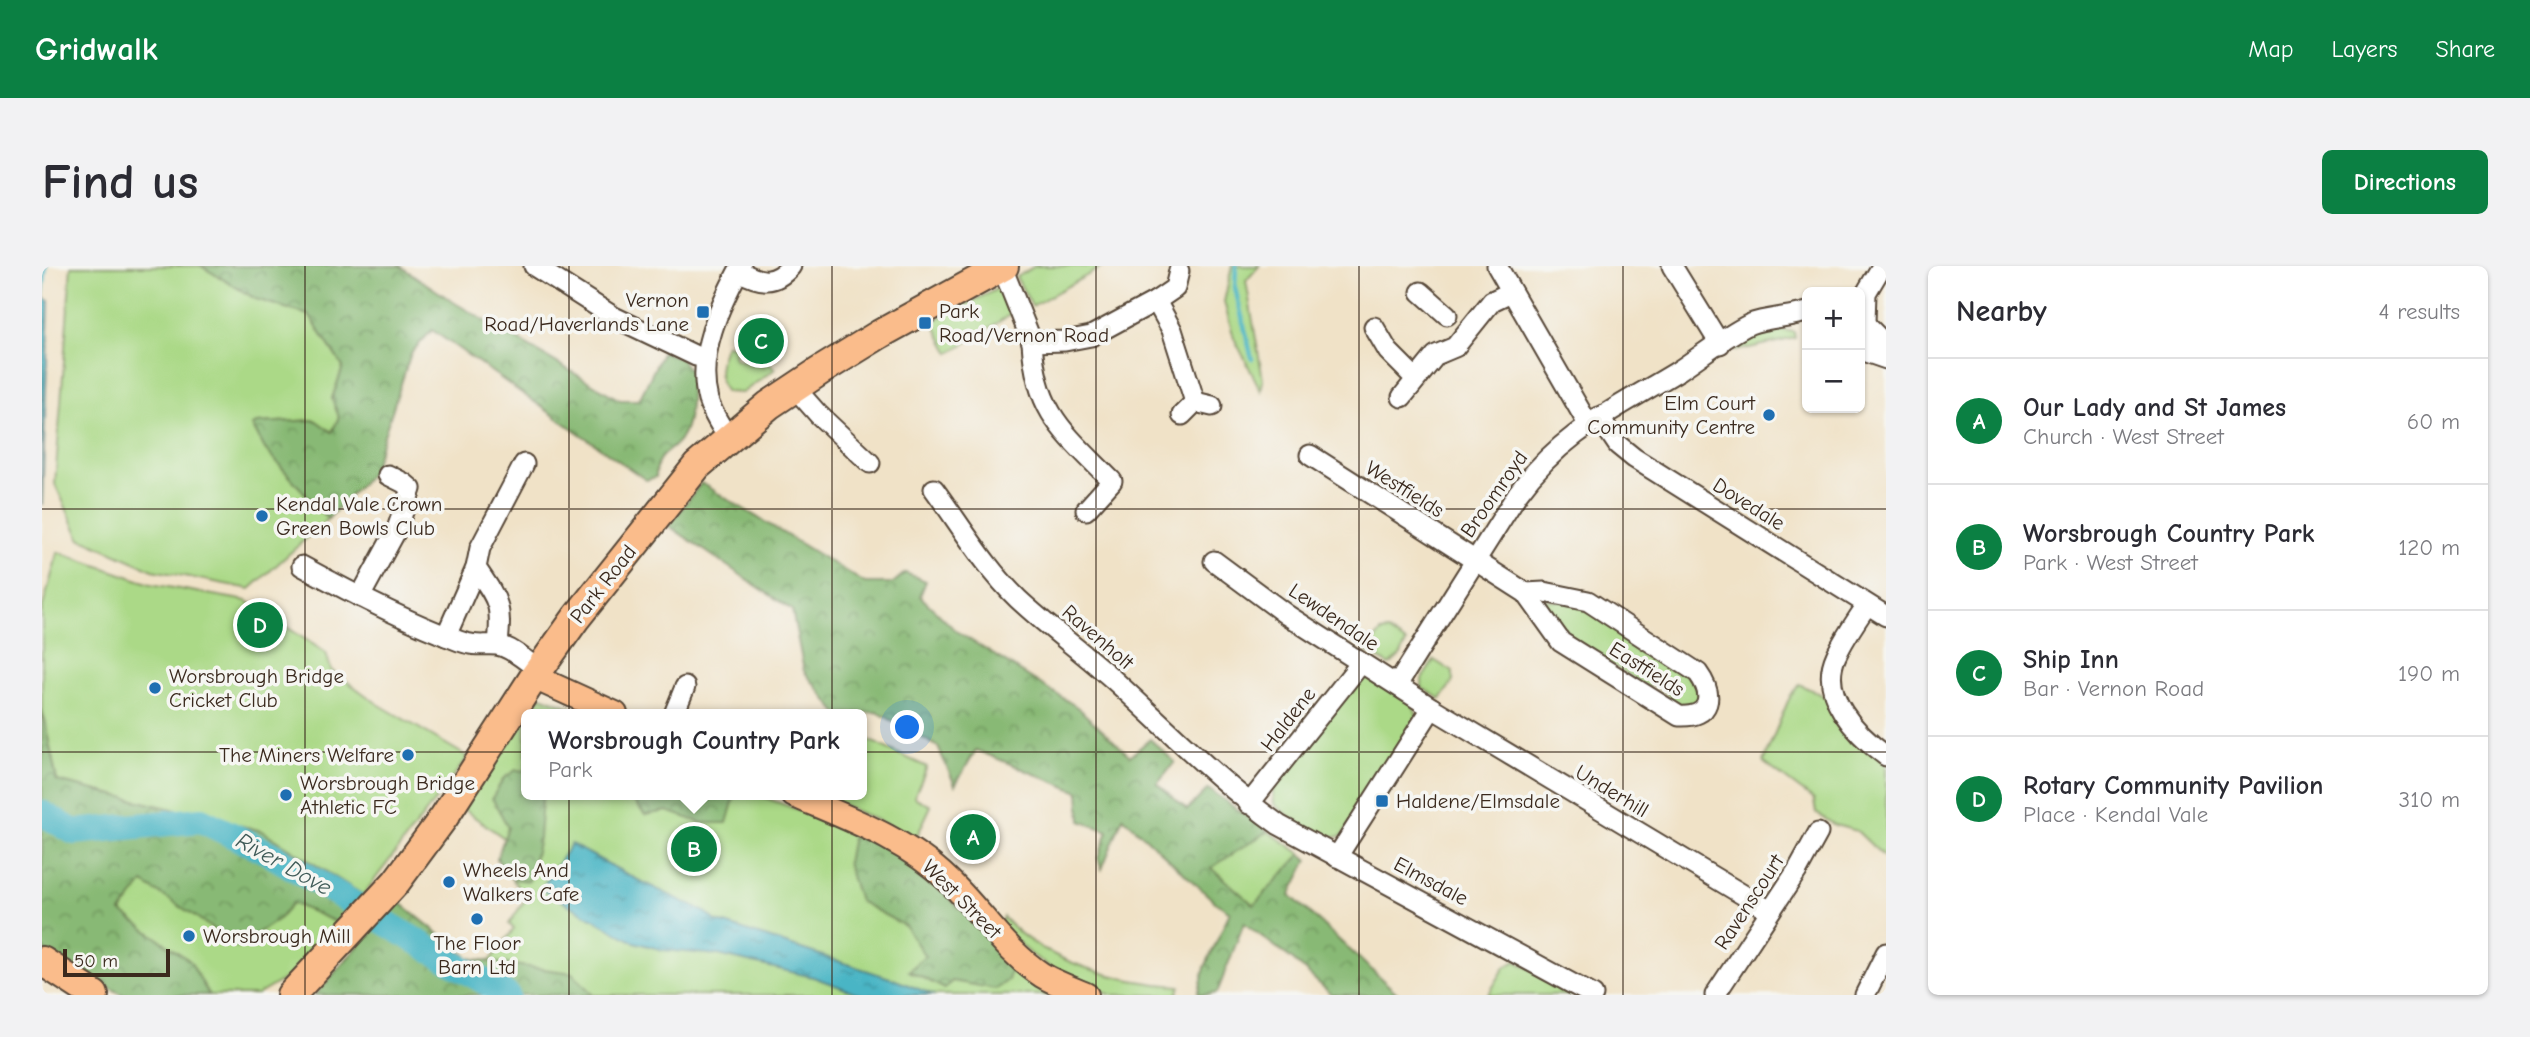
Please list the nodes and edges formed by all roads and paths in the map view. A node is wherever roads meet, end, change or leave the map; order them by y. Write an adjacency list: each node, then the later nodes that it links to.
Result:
1 (534, 266): 23 (street)
2 (791, 266): 7 (street)
3 (1672, 266): 20 (street)
4 (1882, 266): 9 (street)
5 (1003, 267): 19 (street); 26 (highway, Park Road)
6 (1499, 267): 11 (street, Dovedale)
7 (740, 269): 23 (street)
8 (1178, 271): 12 (street)
9 (1865, 291)
10 (1421, 292): 15 (street)
11 (1511, 292): 15 (street); 29 (street, Dovedale)
12 (1156, 301): 19 (street); 28 (street)
13 (1802, 313): 14 (street, Broomroyd)
14 (1784, 318): 17 (street); 20 (street, Broomroyd)
15 (1457, 323): 25 (street)
16 (1865, 323): 21 (street)
17 (1802, 324)
18 (1374, 327): 25 (street)
19 (1032, 342): 36 (street)
20 (1720, 344): 29 (street, Broomroyd)
21 (1886, 345)
22 (1863, 350): 24 (street)
23 (706, 358): 30 (street)
24 (1886, 359)
25 (1416, 379): 27 (street)
26 (794, 388): 30 (highway, Park Road); 32 (street)
27 (1402, 397)
28 (1196, 408)
29 (1593, 421): 38 (street, Broomroyd); 43 (street, Dovedale)
30 (728, 438): 48 (highway, Park Road)
31 (1310, 456): 38 (street, Westfields)
32 (870, 463)
33 (524, 464): 40 (street)
34 (388, 475): 42 (street)
35 (934, 489): 56 (street, Ravenholt)
36 (1086, 510)
37 (1214, 561): 47 (street, Lewdendale)
38 (1476, 561): 41 (street, Eastfields); 49 (street, Broomroyd)
39 (302, 566): 42 (street)
40 (476, 568): 45 (street); 46 (street)
41 (1525, 593): 41 (street, Eastfields)
42 (360, 597): 45 (street)
43 (1867, 605): 44 (street, Dovedale); 54 (street)
44 (1886, 616)
45 (446, 636): 46 (street)
46 (498, 645): 48 (street)
47 (1361, 663): 49 (street, Lewdendale); 56 (street, Haldene)
48 (536, 673): 52 (main road); 63 (highway, Park Road)
49 (1397, 685): 51 (street, Lewdendale)
50 (685, 687): 53 (street)
51 (1432, 708): 58 (street); 59 (street, Underhill)
52 (605, 709)
53 (676, 709)
54 (1886, 756)
55 (805, 800): 64 (main road, West Street)
56 (1250, 804): 58 (street, Elmsdale)
57 (1818, 833): 59 (street, Ravenscourt)
58 (1337, 857): 65 (street, Elmsdale)
59 (1770, 911): 66 (street, Ravenscourt)
60 (1886, 953): 67 (street)
61 (42, 961): 62 (highway)
62 (94, 995)
63 (292, 995)
64 (1086, 995)
65 (1592, 995)
66 (1715, 995)
67 (1864, 995)

